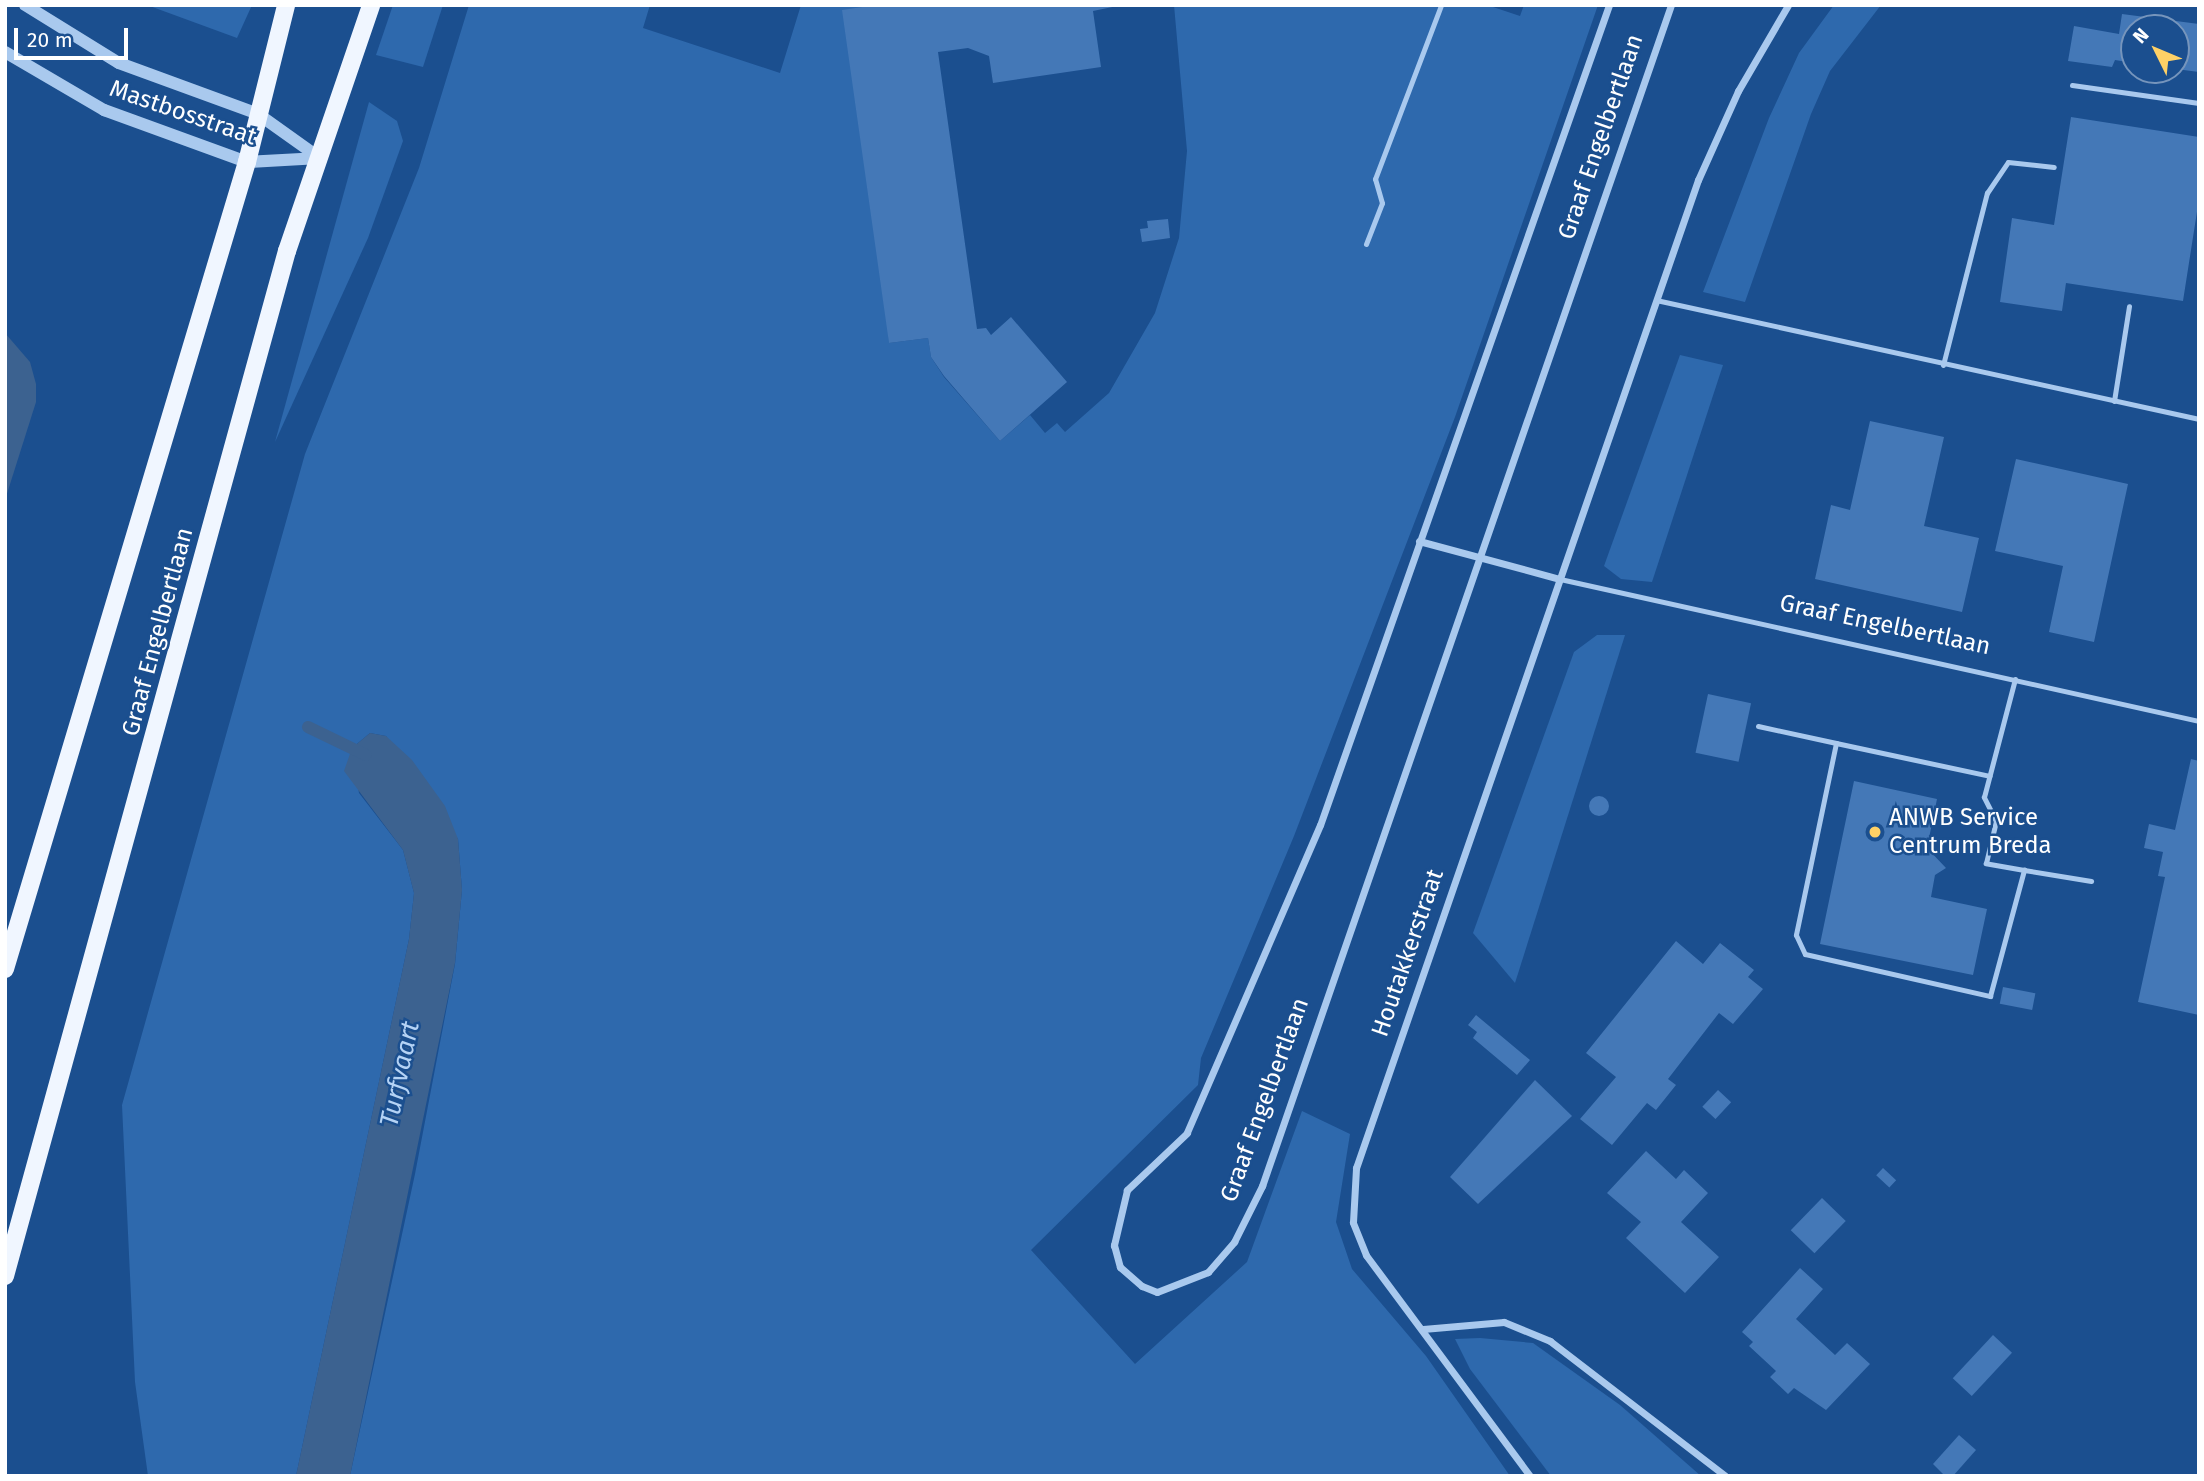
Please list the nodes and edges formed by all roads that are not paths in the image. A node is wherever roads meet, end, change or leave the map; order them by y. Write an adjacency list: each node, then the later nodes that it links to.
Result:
1 (25, 5): 11 (street, Mastbosstraat)
2 (286, 5): 11 (main road, Graaf Engelbertlaan)
3 (371, 5): 12 (main road, Graaf Engelbertlaan)
4 (1441, 5): 15 (lane)
5 (1609, 5): 21 (street, Graaf Engelbertlaan)
6 (1671, 5): 22 (street, Graaf Engelbertlaan)
7 (1788, 5): 16 (street)
8 (5, 52): 13 (street, Mastbosstraat)
9 (2072, 85): 10 (lane)
10 (2199, 103)
11 (258, 114): 12 (street, Mastbosstraat); 13 (main road, Graaf Engelbertlaan)
12 (320, 158): 13 (street, Mastbosstraat); 32 (main road, Graaf Engelbertlaan)
13 (247, 162): 31 (main road, Graaf Engelbertlaan)
14 (2054, 167): 18 (lane)
15 (1366, 244)
16 (1656, 300): 18 (lane); 23 (street)
17 (2129, 306): 19 (lane)
18 (1943, 365): 19 (lane)
19 (2113, 401): 20 (lane)
20 (2199, 419)
21 (1419, 541): 22 (street, Graaf Engelbertlaan); 22 (street, Graaf Engelbertlaan)
22 (1481, 561): 23 (street, Graaf Engelbertlaan)
23 (1560, 579): 24 (lane, Graaf Engelbertlaan); 33 (street, Houtakkerstraat)
24 (2015, 679): 25 (lane, Graaf Engelbertlaan); 28 (lane)
25 (2199, 721)
26 (1758, 726): 27 (lane)
27 (1836, 743): 28 (lane); 29 (lane)
28 (1990, 776): 29 (lane)
29 (2024, 870): 30 (lane)
30 (2091, 880)
31 (5, 969)
32 (5, 1276)
33 (1423, 1329): 34 (street, Houtakkerstraat); 35 (street)
34 (1530, 1476)
35 (1725, 1476)

